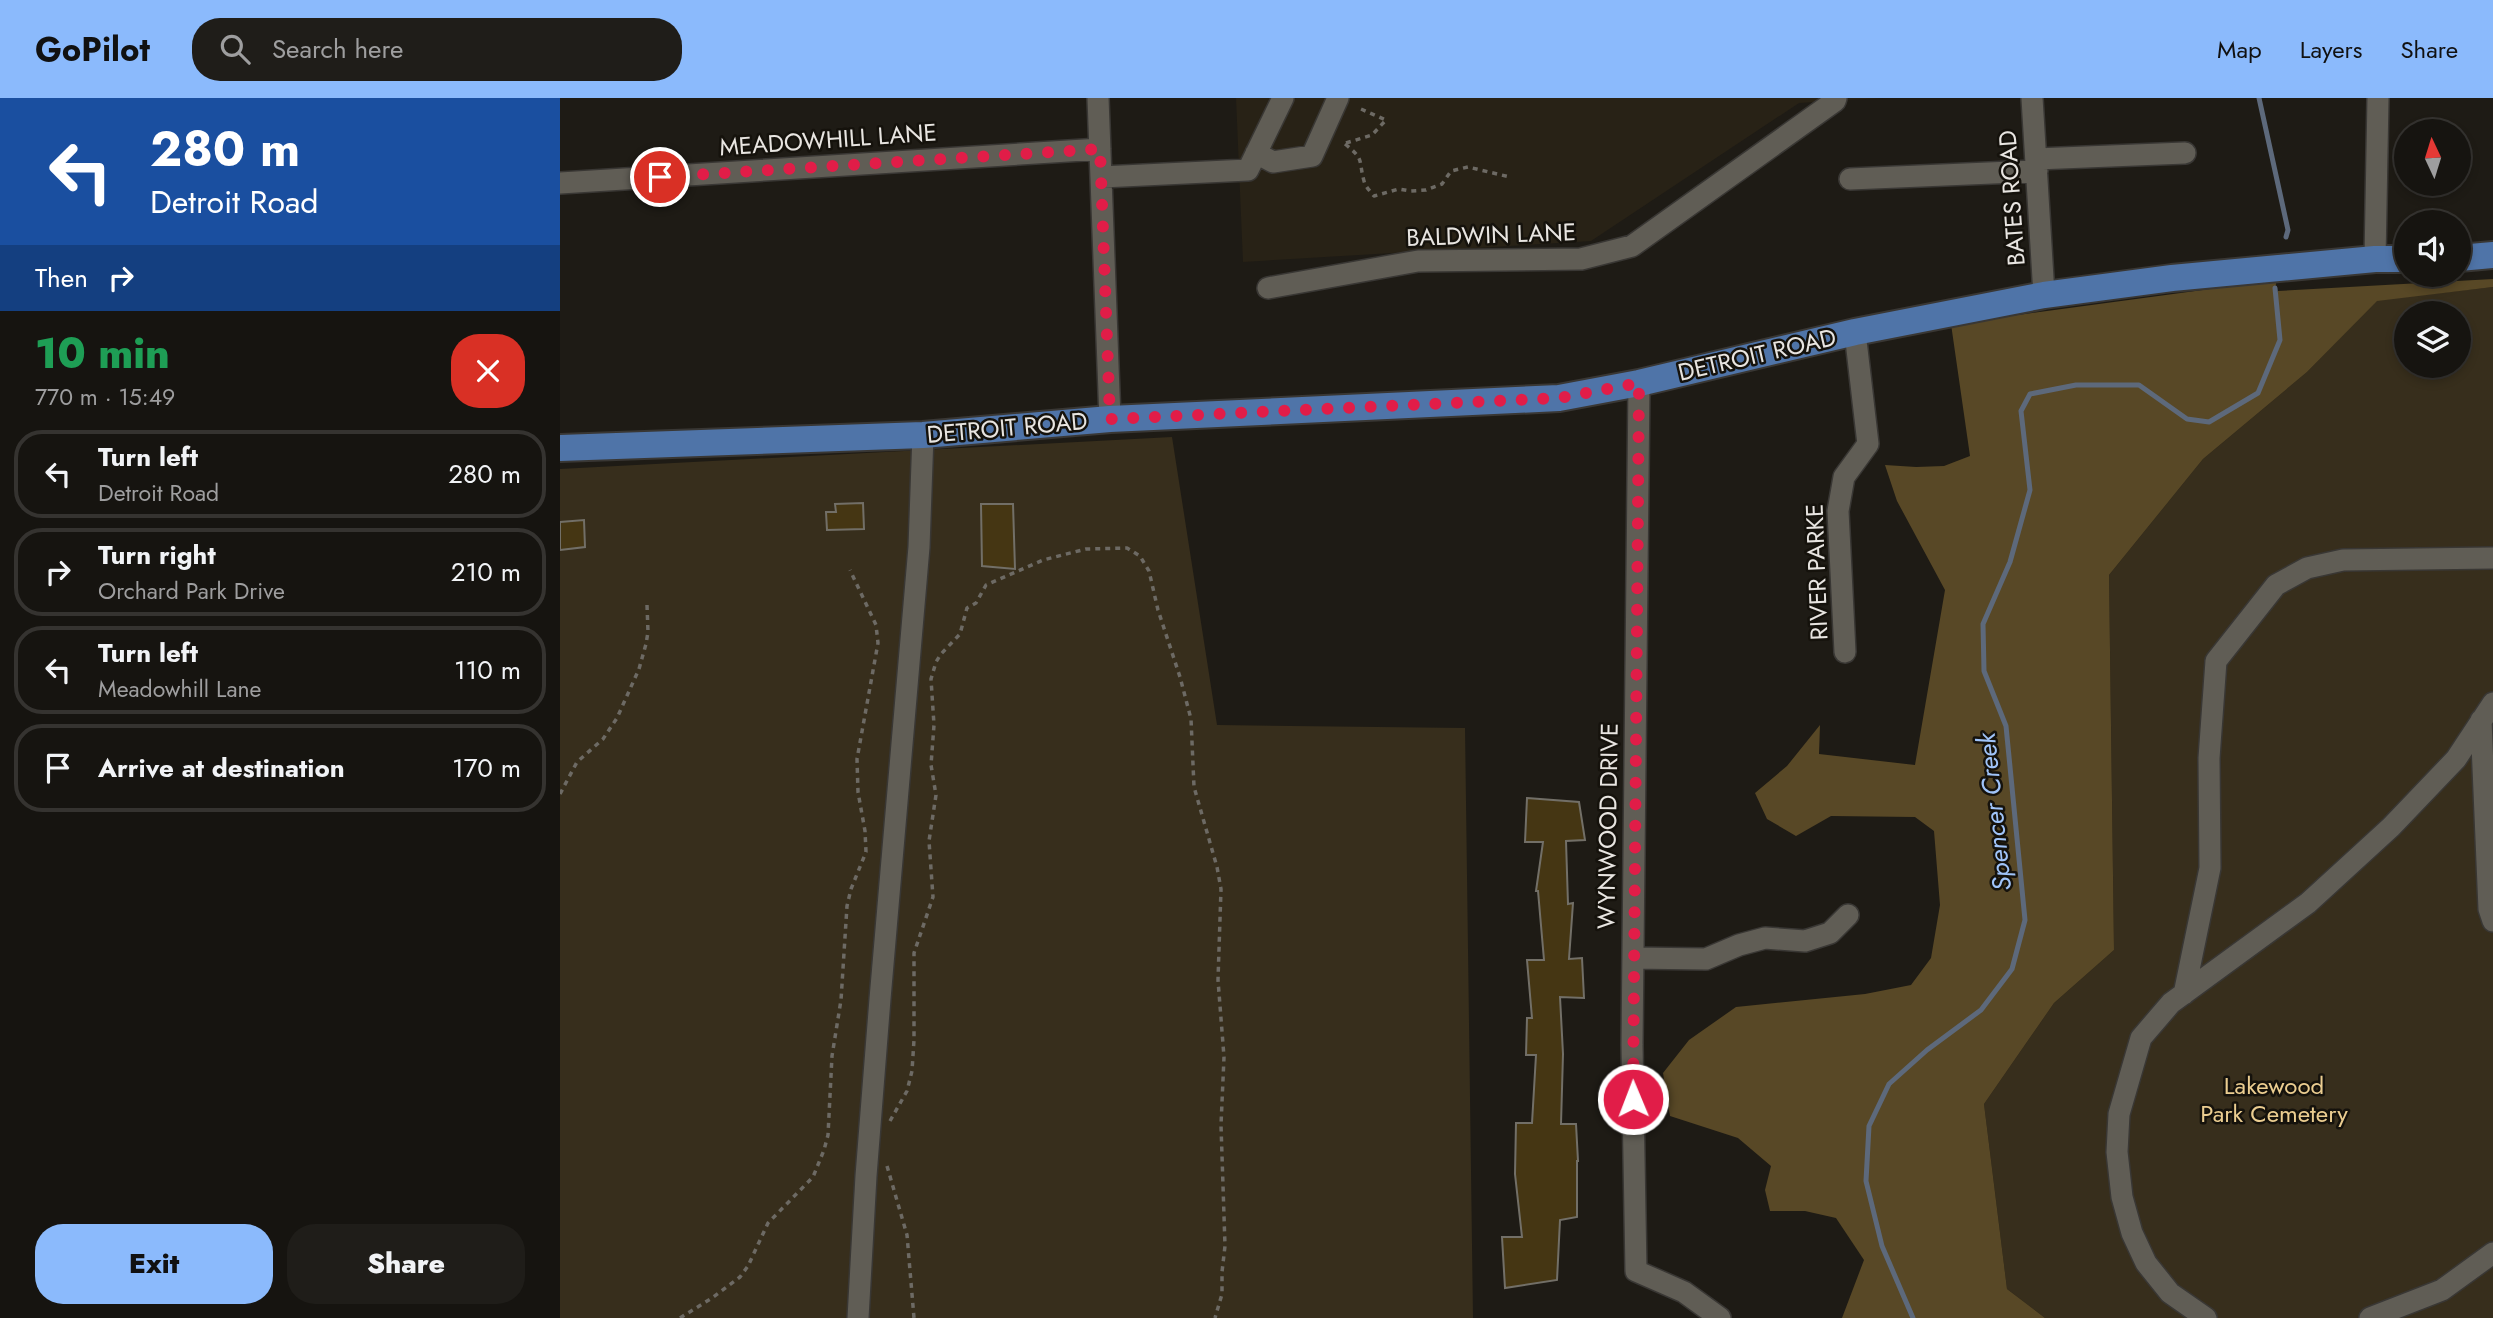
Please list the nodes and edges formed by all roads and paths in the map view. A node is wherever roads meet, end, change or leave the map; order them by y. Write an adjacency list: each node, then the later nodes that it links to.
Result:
1 (1098, 98): 8 (street)
2 (1283, 98): 9 (street)
3 (1338, 98): 9 (street)
4 (1836, 98): 20 (street, BALDWIN LANE)
5 (2032, 98): 11 (street, BATES ROAD)
6 (2378, 98): 18 (street)
7 (1361, 109): 13 (path)
8 (1100, 149): 12 (street); 15 (street, MEADOWHILL LANE)
9 (1256, 153): 12 (street)
10 (2185, 153): 11 (street)
11 (2036, 165): 14 (street); 21 (street, BATES ROAD)
12 (1102, 177): 24 (street)
13 (1510, 177)
14 (1850, 179)
15 (560, 183)
16 (2493, 256): 17 (main road)
17 (2471, 257)
18 (2375, 259): 19 (main road, DETROIT ROAD); 21 (main road, DETROIT ROAD)
19 (2394, 259)
20 (1268, 288)
21 (2044, 295): 22 (main road, DETROIT ROAD)
22 (1855, 332): 23 (main road, DETROIT ROAD); 30 (street, RIVER PARKE)
23 (1639, 383): 24 (main road, DETROIT ROAD); 35 (street, WYNWOOD DRIVE)
24 (1110, 419): 25 (main road, DETROIT ROAD)
25 (923, 435): 26 (main road, DETROIT ROAD); 41 (street)
26 (560, 448)
27 (2493, 558): 36 (street)
28 (850, 570): 40 (path)
29 (647, 605): 32 (path)
30 (1845, 652)
31 (2487, 712): 34 (street); 36 (street)
32 (560, 794)
33 (1848, 915): 35 (street)
34 (2493, 921)
35 (1633, 958): 44 (street, WYNWOOD DRIVE)
36 (2184, 993): 45 (street)
37 (887, 1131): 43 (path)
38 (885, 1159): 42 (path)
39 (2493, 1253): 46 (street)
40 (680, 1318)
41 (859, 1318)
42 (914, 1318)
43 (1215, 1318)
44 (1720, 1318)
45 (2206, 1318)
46 (2370, 1318)

